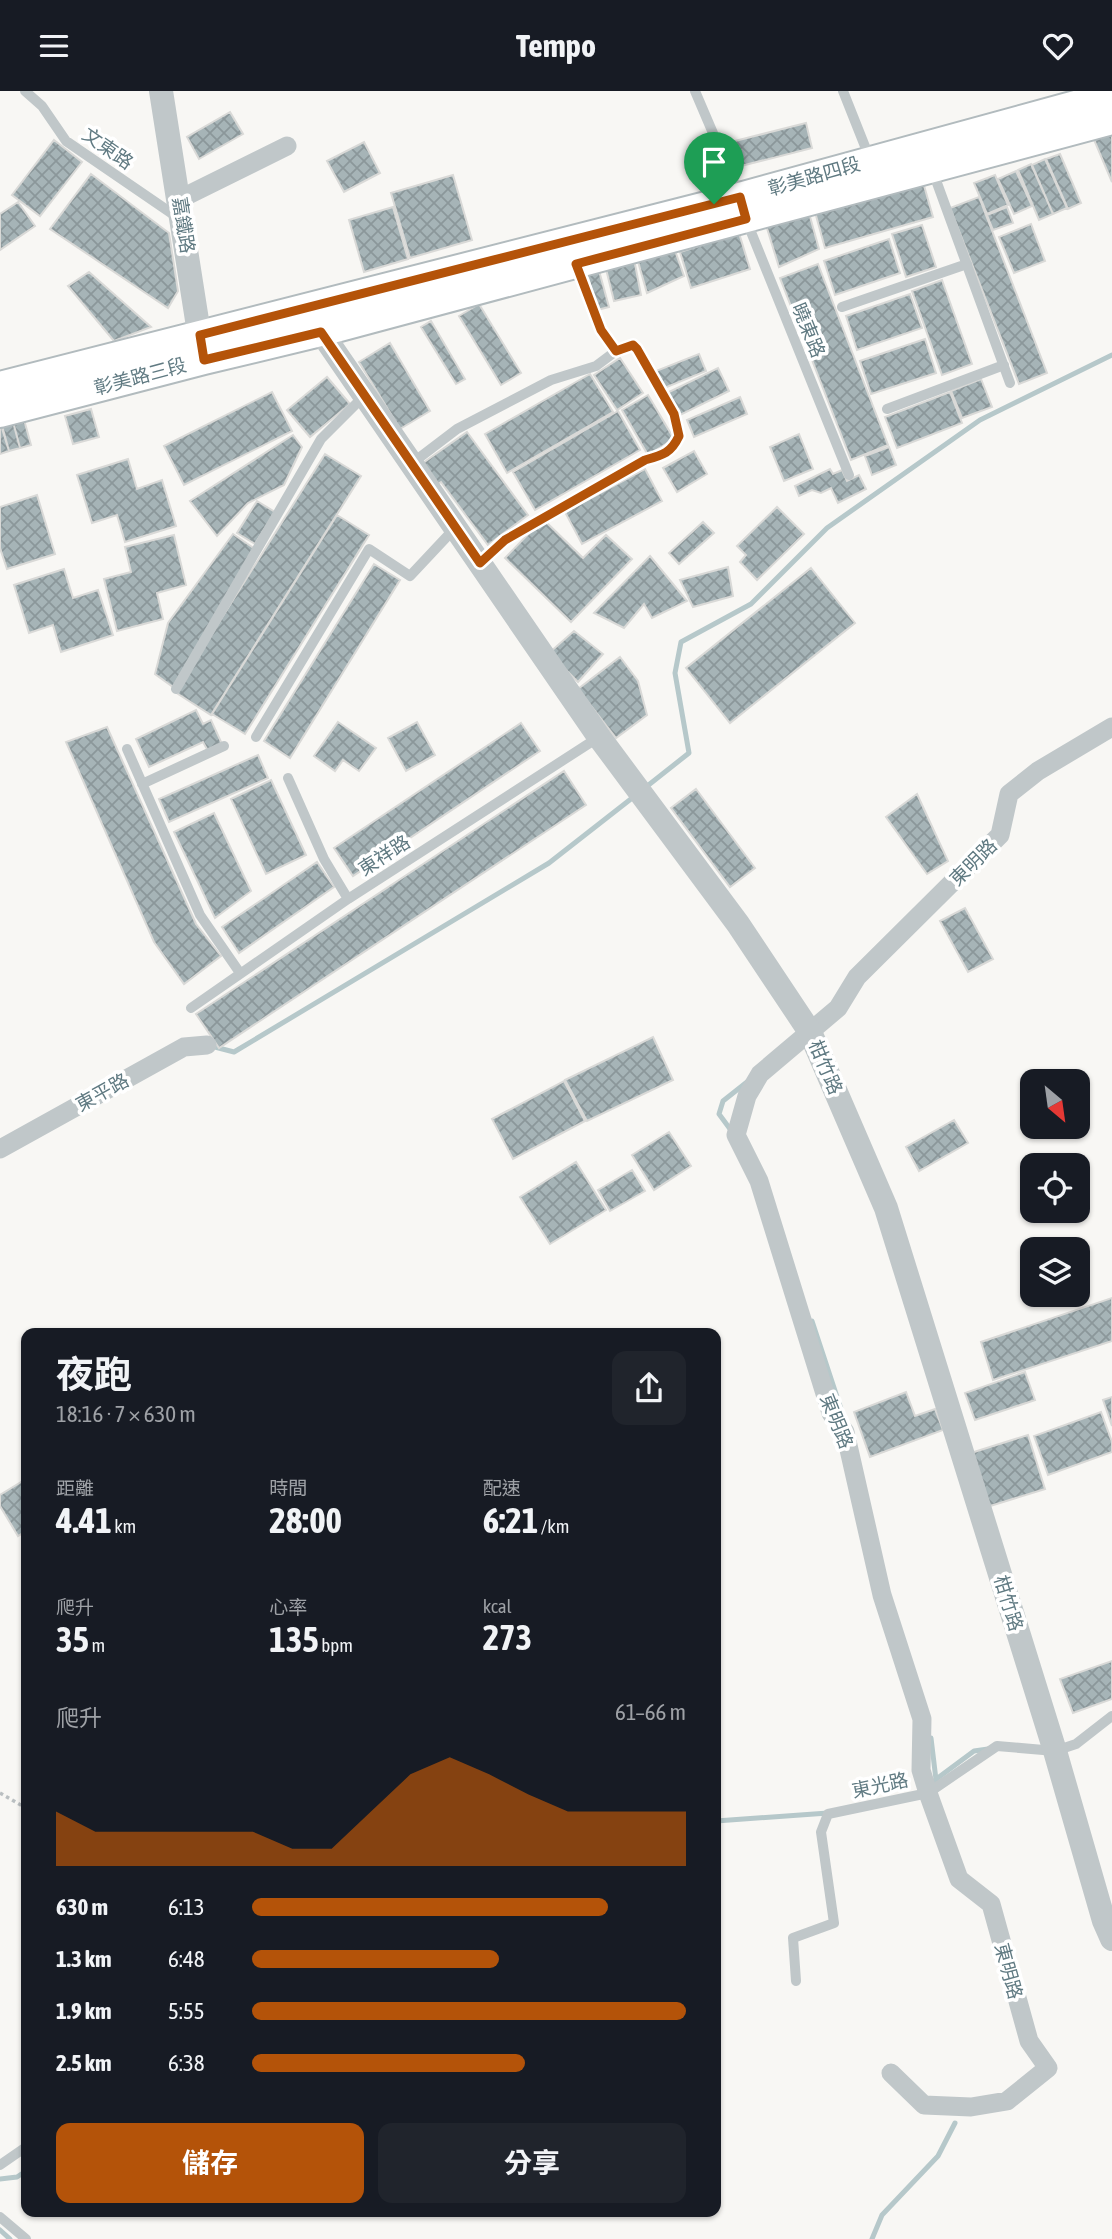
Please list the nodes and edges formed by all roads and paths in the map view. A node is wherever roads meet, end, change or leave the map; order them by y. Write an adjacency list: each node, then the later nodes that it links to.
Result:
1 (25, 91): 11 (lane, 文東路)
2 (161, 91): 11 (street, 嘉鐵路)
3 (695, 91): 10 (lane, 曉東路)
4 (843, 91): 9 (lane)
5 (1112, 96): 9 (main road, 彰美路四段)
6 (1112, 120): 8 (main road, 彰美路四段)
7 (287, 146): 11 (street)
8 (932, 168): 9 (main road, 彰美路四段); 13 (lane)
9 (876, 171): 10 (main road, 彰美路四段)
10 (743, 208): 12 (main road, 彰美路四段); 25 (lane, 曉東路)
11 (181, 210): 16 (street, 嘉鐵路)
12 (573, 253): 15 (main road, 彰美路四段); 17 (lane)
13 (967, 264): 14 (lane); 18 (lane)
14 (842, 307)
15 (317, 320): 16 (main road, 彰美路三段); 21 (street, 柑竹路)
16 (202, 347): 20 (main road, 彰美路三段); 23 (main road, 彰美路三段)
17 (616, 351): 24 (lane); 27 (lane)
18 (1004, 365): 19 (lane); 22 (lane)
19 (1010, 383)
20 (0, 386)
21 (364, 396): 24 (street, 柑竹路); 28 (lane)
22 (887, 409)
23 (0, 413)
24 (411, 465): 26 (street, 柑竹路)
25 (849, 474)
26 (455, 528): 27 (street, 柑竹路); 30 (lane)
27 (480, 563): 31 (street, 柑竹路)
28 (176, 689)
29 (1112, 727): 39 (street, 東明路)
30 (256, 737)
31 (599, 737): 36 (lane, 東祥路); 39 (street, 柑竹路)
32 (224, 746): 35 (lane)
33 (127, 749): 35 (lane)
34 (288, 778): 36 (lane)
35 (142, 784): 37 (lane)
36 (348, 899): 37 (lane, 東祥路)
37 (240, 973): 38 (lane, 東祥路)
38 (191, 1008)
39 (810, 1032): 43 (street, 柑竹路); 45 (street, 東明路)
40 (207, 1045): 41 (street, 東平路)
41 (0, 1149)
42 (1112, 1716): 43 (lane)
43 (1055, 1751): 45 (lane, 東光路); 47 (street, 柑竹路)
44 (0, 1793): 46 (path)
45 (928, 1793): 48 (lane, 東光路); 49 (street, 東明路)
46 (21, 1805)
47 (1112, 1939)
48 (796, 1981)
49 (891, 2073)
50 (21, 2150): 51 (lane)
51 (0, 2165)
52 (0, 2217): 53 (lane)
53 (26, 2239)

